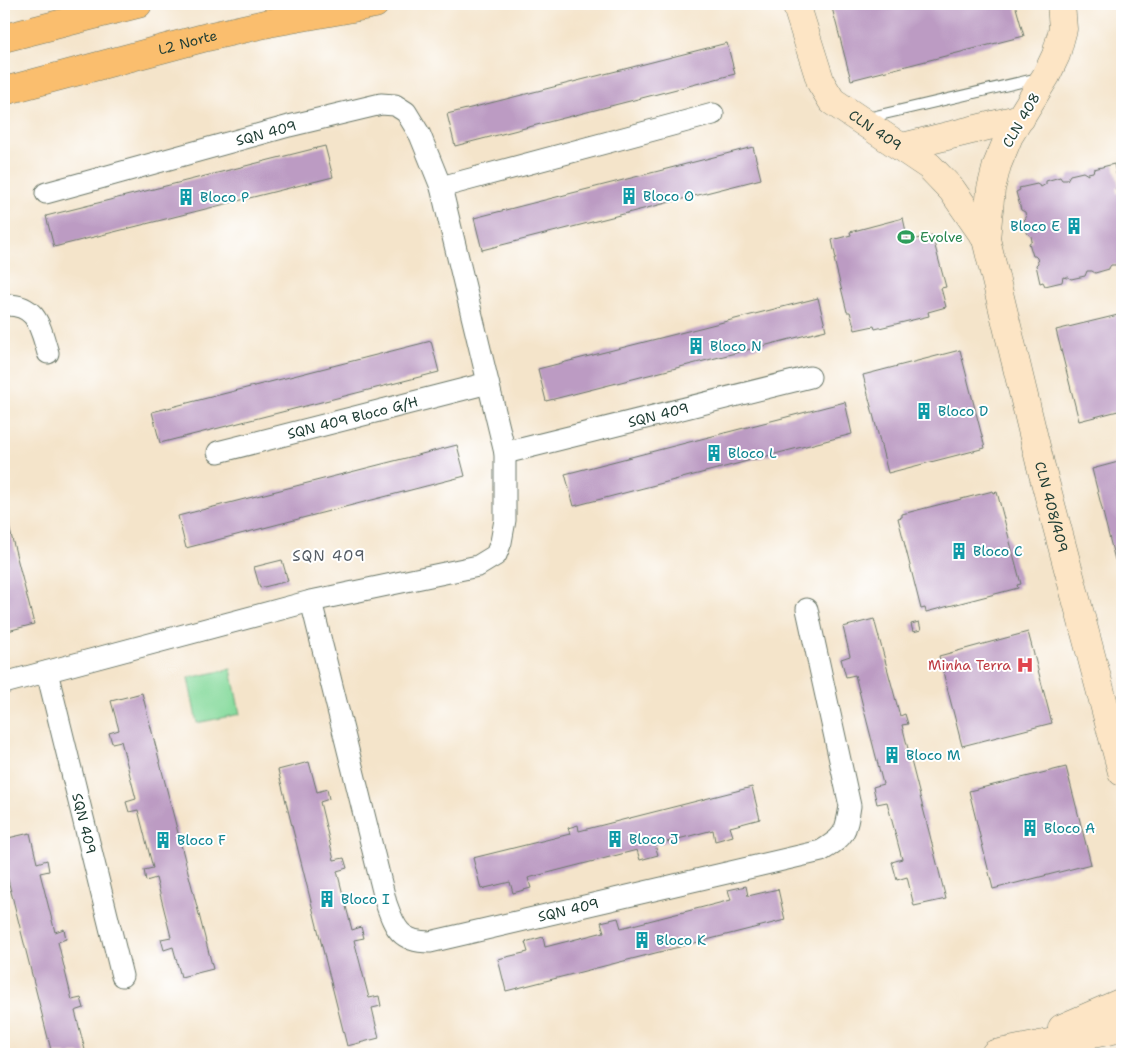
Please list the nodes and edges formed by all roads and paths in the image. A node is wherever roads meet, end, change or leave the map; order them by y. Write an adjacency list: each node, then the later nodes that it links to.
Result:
1 (138, 4): 5 (main road)
2 (375, 4): 7 (main road, L2 Norte)
3 (796, 4): 10 (street, CLN 409)
4 (1061, 4): 6 (street, CLN 408)
5 (4, 38)
6 (1046, 76): 9 (street, CLN 408); 10 (lane)
7 (4, 91)
8 (713, 114): 12 (street)
9 (1021, 118): 11 (street); 14 (street, CLN 408)
10 (861, 120): 11 (street, CLN 409)
11 (902, 147): 14 (street, CLN 409)
12 (441, 187): 13 (street, SQN 409); 18 (street, SQN 409)
13 (46, 193)
14 (986, 239): 25 (street, CLN 408/409)
15 (4, 305): 16 (street)
16 (48, 353)
17 (810, 377): 20 (street, SQN 409)
18 (488, 383): 19 (street, SQN 409 Bloco G/H); 20 (street, SQN 409)
19 (218, 452)
20 (505, 453): 21 (street, SQN 409)
21 (311, 601): 22 (street, SQN 409); 23 (street, SQN 409)
22 (807, 609)
23 (47, 672): 24 (street, SQN 409); 26 (street, SQN 409)
24 (4, 683)
25 (1122, 772)
26 (122, 976)
27 (1122, 1002): 29 (street)
28 (1122, 1028): 29 (street)
29 (1000, 1053)

